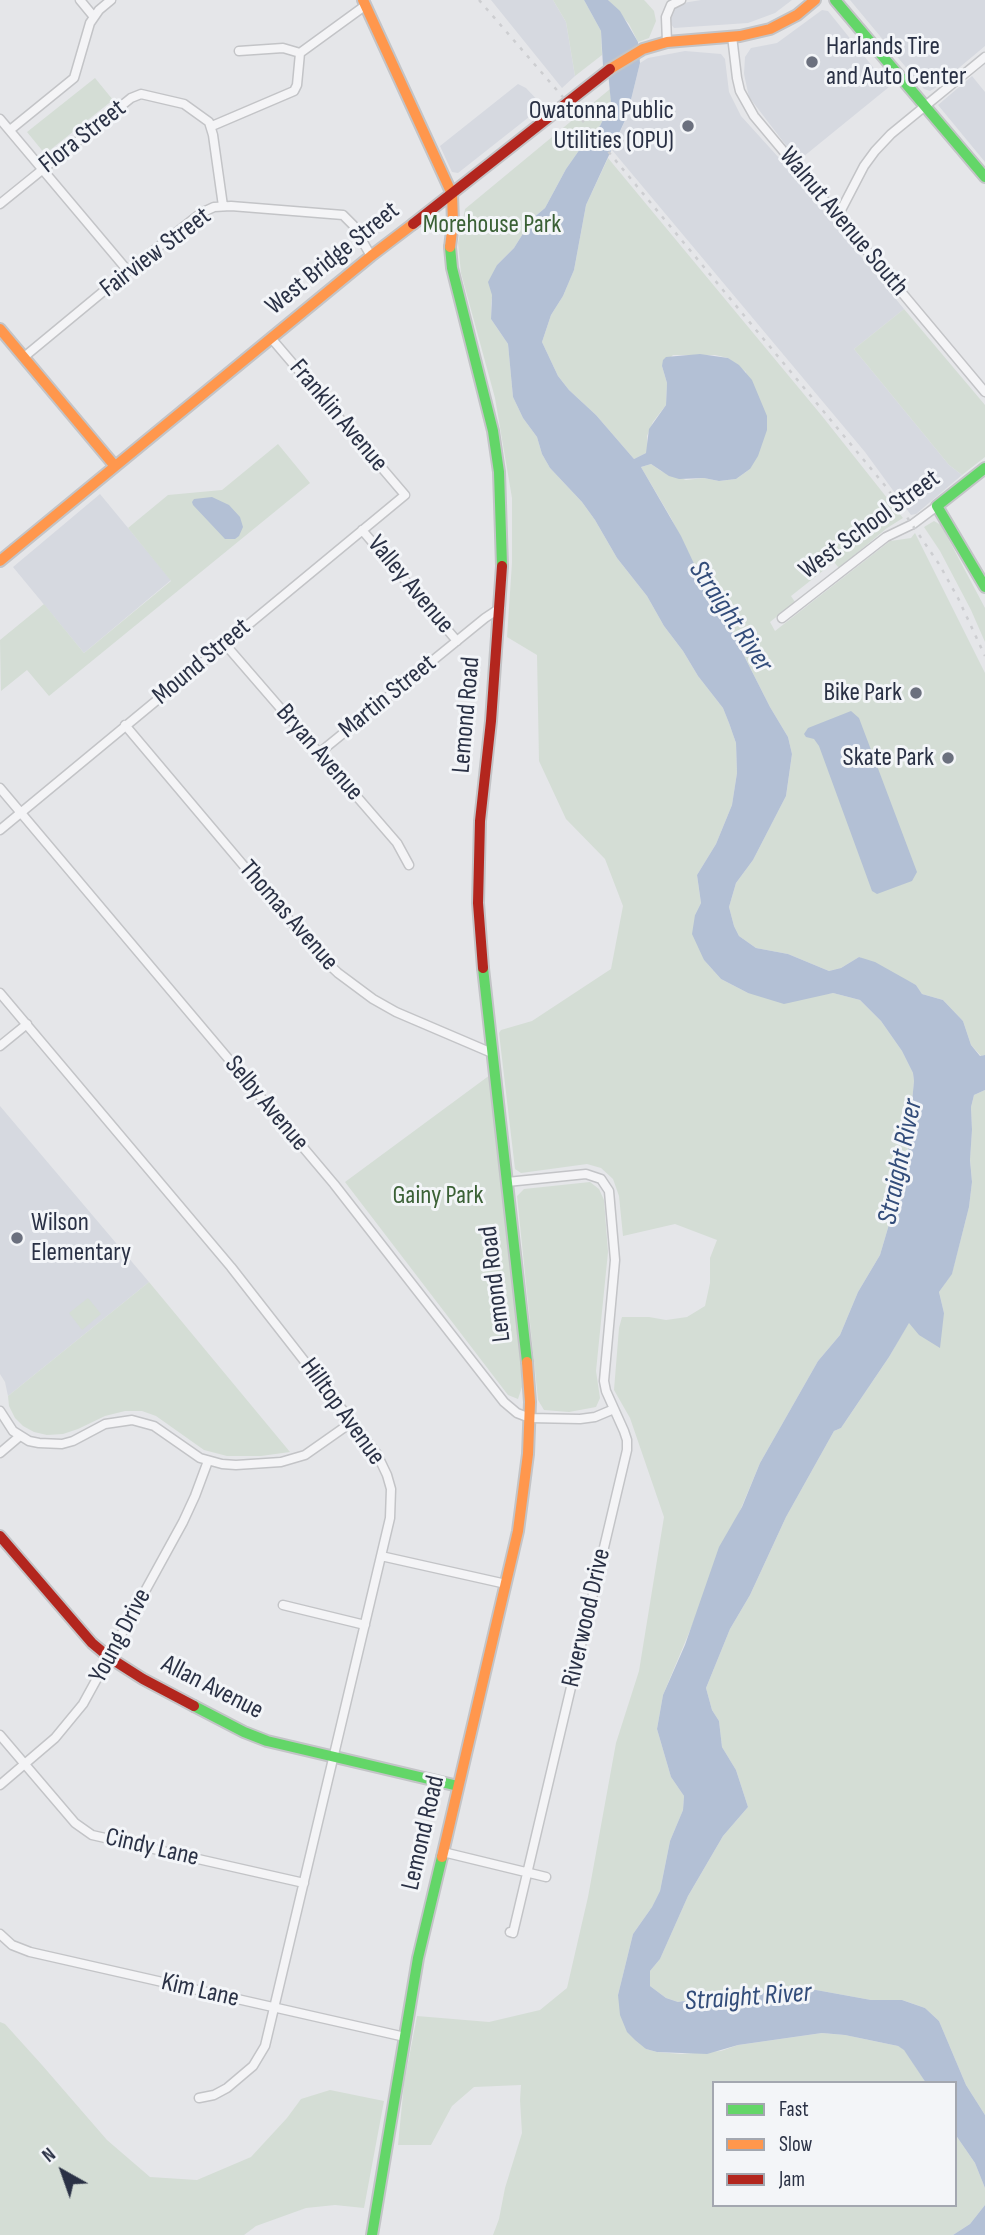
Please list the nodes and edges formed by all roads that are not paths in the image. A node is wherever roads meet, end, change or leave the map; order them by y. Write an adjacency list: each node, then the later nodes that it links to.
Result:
1 (80, 0): 8 (street)
2 (111, 0): 8 (street)
3 (681, 0): 7 (street)
4 (815, 0): 9 (street, West Bridge Street)
5 (835, 0): 14 (street)
6 (364, 3): 12 (street); 20 (street)
7 (667, 3): 10 (street)
8 (94, 17): 17 (street)
9 (732, 36): 10 (street, West Bridge Street); 23 (street, Walnut Avenue South)
10 (667, 42): 20 (street, West Bridge Street)
11 (239, 51): 12 (street)
12 (300, 53): 16 (street)
13 (985, 57): 14 (street)
14 (926, 106): 19 (street); 23 (street)
15 (0, 119): 17 (street)
16 (212, 126): 18 (street, Flora Street); 22 (street)
17 (10, 131): 18 (street)
18 (41, 170): 21 (street, Flora Street); 25 (street)
19 (985, 177)
20 (452, 194): 24 (street, West Bridge Street); 37 (street, Lemond Road)
21 (0, 204)
22 (223, 206): 24 (street, Fairview Street); 25 (street, Fairview Street)
23 (838, 216): 29 (street, Walnut Avenue South)
24 (371, 256): 27 (street, West Bridge Street)
25 (128, 271): 28 (street, Fairview Street)
26 (0, 329): 28 (street)
27 (271, 338): 30 (street, West Bridge Street); 32 (street, Franklin Avenue)
28 (24, 357): 30 (street)
29 (985, 392)
30 (114, 466): 35 (street, West Bridge Street)
31 (985, 468): 33 (street, West School Street)
32 (405, 495): 34 (street, Mound Street)
33 (937, 506): 36 (street); 38 (street, West School Street)
34 (362, 530): 39 (street, Valley Avenue); 40 (street, Mound Street)
35 (0, 561)
36 (985, 587)
37 (500, 608): 39 (street, Martin Street); 50 (street, Lemond Road)
38 (782, 618)
39 (457, 641): 42 (street, Martin Street)
40 (224, 643): 41 (street, Mound Street); 42 (street, Bryan Avenue)
41 (125, 725): 44 (street, Mound Street); 50 (street, Thomas Avenue)
42 (319, 753): 46 (street, Bryan Avenue)
43 (0, 788): 44 (street, Selby Avenue)
44 (21, 813): 45 (street, Mound Street); 54 (street, Selby Avenue)
45 (0, 830)
46 (409, 865)
47 (0, 993): 48 (street, Hilltop Avenue)
48 (27, 1024): 49 (street); 55 (street, Hilltop Avenue)
49 (0, 1046)
50 (492, 1054): 51 (street, Lemond Road)
51 (507, 1182): 52 (street, Riverwood Drive); 54 (street, Lemond Road)
52 (614, 1409): 54 (street); 71 (street, Riverwood Drive)
53 (0, 1410): 56 (street)
54 (530, 1418): 61 (street, Lemond Road)
55 (352, 1422): 58 (street); 60 (street, Hilltop Avenue)
56 (20, 1436): 57 (street); 58 (street)
57 (0, 1453)
58 (208, 1461): 64 (street, Young Drive)
59 (0, 1536): 64 (street, Allan Avenue)
60 (381, 1556): 61 (street); 63 (street, Hilltop Avenue)
61 (506, 1584): 69 (street, Lemond Road)
62 (283, 1605): 63 (street)
63 (365, 1625): 66 (street, Hilltop Avenue)
64 (110, 1658): 66 (street, Allan Avenue); 67 (street, Young Drive)
65 (0, 1735): 67 (street, Cindy Lane)
66 (333, 1758): 69 (street, Allan Avenue); 73 (street, Hilltop Avenue)
67 (25, 1764): 68 (street, Young Drive); 73 (street, Cindy Lane)
68 (0, 1785)
69 (458, 1786): 70 (street, Lemond Road)
70 (443, 1852): 71 (street); 77 (street, Lemond Road)
71 (527, 1872): 72 (street); 74 (street, Riverwood Drive)
72 (546, 1877)
73 (304, 1883): 76 (street, Hilltop Avenue)
74 (510, 1932)
75 (0, 1934): 76 (street, Kim Lane)
76 (275, 2007): 77 (street, Kim Lane); 78 (street, Hilltop Avenue)
77 (405, 2037): 79 (street, Lemond Road)
78 (200, 2098)
79 (372, 2235)

